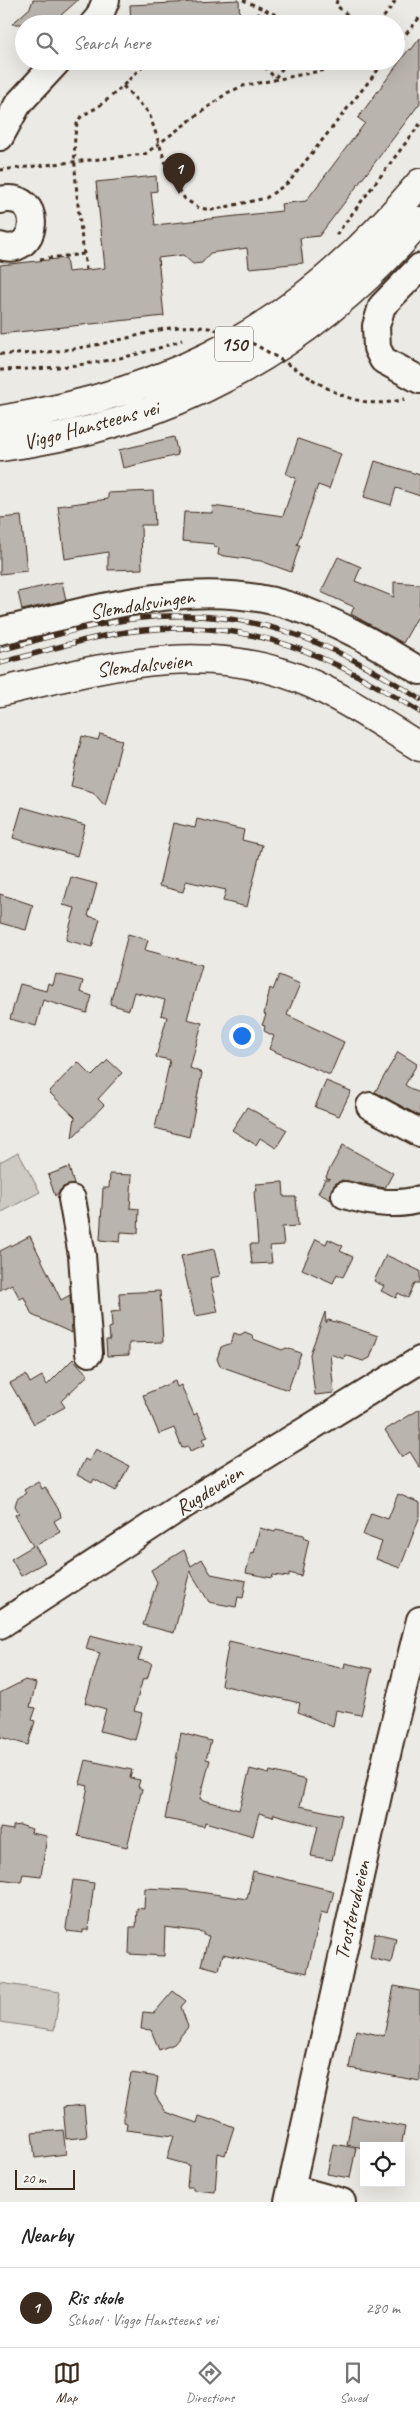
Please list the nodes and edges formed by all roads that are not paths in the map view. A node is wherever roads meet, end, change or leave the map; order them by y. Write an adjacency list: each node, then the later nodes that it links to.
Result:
1 (106, 0): 2 (street)
2 (100, 15)
3 (50, 70): 4 (street)
4 (0, 137)
5 (420, 183): 11 (main road, Viggo Hansteens vei / 150)
6 (0, 200): 8 (street)
7 (420, 222): 12 (main road, Viggo Hansteens vei / 150)
8 (0, 246)
9 (420, 267): 10 (street)
10 (414, 389)
11 (0, 420)
12 (0, 447)
13 (0, 631): 14 (street, Slemdalsvingen)
14 (420, 671)
15 (0, 692): 16 (main road, Slemdalsveien)
16 (420, 748)
17 (370, 1106): 18 (street)
18 (420, 1133)
19 (345, 1195): 21 (street)
20 (72, 1199): 22 (street)
21 (420, 1199)
22 (89, 1353)
23 (420, 1360): 25 (street, Rugdeveien)
24 (420, 1620): 26 (street, Trosterudveien)
25 (0, 1625)
26 (289, 2195): 27 (street)
27 (342, 2202)

